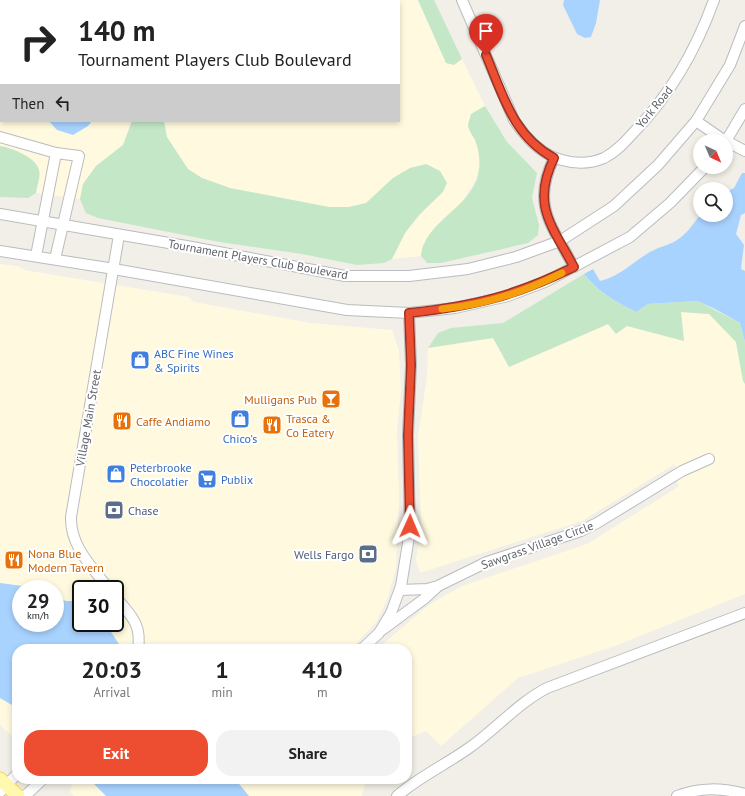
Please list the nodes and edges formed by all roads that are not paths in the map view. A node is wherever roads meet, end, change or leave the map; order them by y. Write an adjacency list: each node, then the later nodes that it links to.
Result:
1 (462, 0): 12 (street, York Road)
2 (714, 0): 12 (street, York Road)
3 (745, 26): 5 (street, Tournament Players Club Boulevard)
4 (745, 109): 7 (street)
5 (696, 121): 6 (street); 18 (street, Tournament Players Club Boulevard)
6 (716, 134)
7 (730, 134)
8 (0, 137): 11 (street)
9 (733, 144): 10 (street)
10 (745, 150)
11 (56, 153): 15 (street); 16 (street)
12 (554, 158): 18 (street)
13 (698, 174): 22 (street)
14 (0, 214): 15 (street, Tournament Players Club Boulevard)
15 (43, 222): 16 (street, Tournament Players Club Boulevard); 20 (street)
16 (63, 226): 17 (street, Tournament Players Club Boulevard); 21 (street)
17 (119, 235): 18 (street, Tournament Players Club Boulevard); 23 (street, Village Main Street)
18 (560, 240): 22 (street)
19 (0, 251): 20 (street)
20 (36, 256): 21 (street)
21 (55, 259): 23 (street)
22 (574, 267): 24 (street)
23 (114, 269): 24 (street); 26 (street, Village Main Street)
24 (409, 313): 28 (street)
25 (710, 459): 27 (street, Sawgrass Village Circle)
26 (102, 580)
27 (438, 586): 28 (street, Sawgrass Village Circle); 31 (street)
28 (400, 590): 31 (street)
29 (124, 608): 32 (street)
30 (745, 613): 40 (street)
31 (379, 633): 33 (street)
32 (139, 644)
33 (367, 644)
34 (12, 778): 36 (street)
35 (38, 784): 39 (street)
36 (2, 785): 38 (main road)
37 (745, 794): 41 (street)
38 (18, 796)
39 (25, 796)
40 (397, 796)
41 (677, 796)

